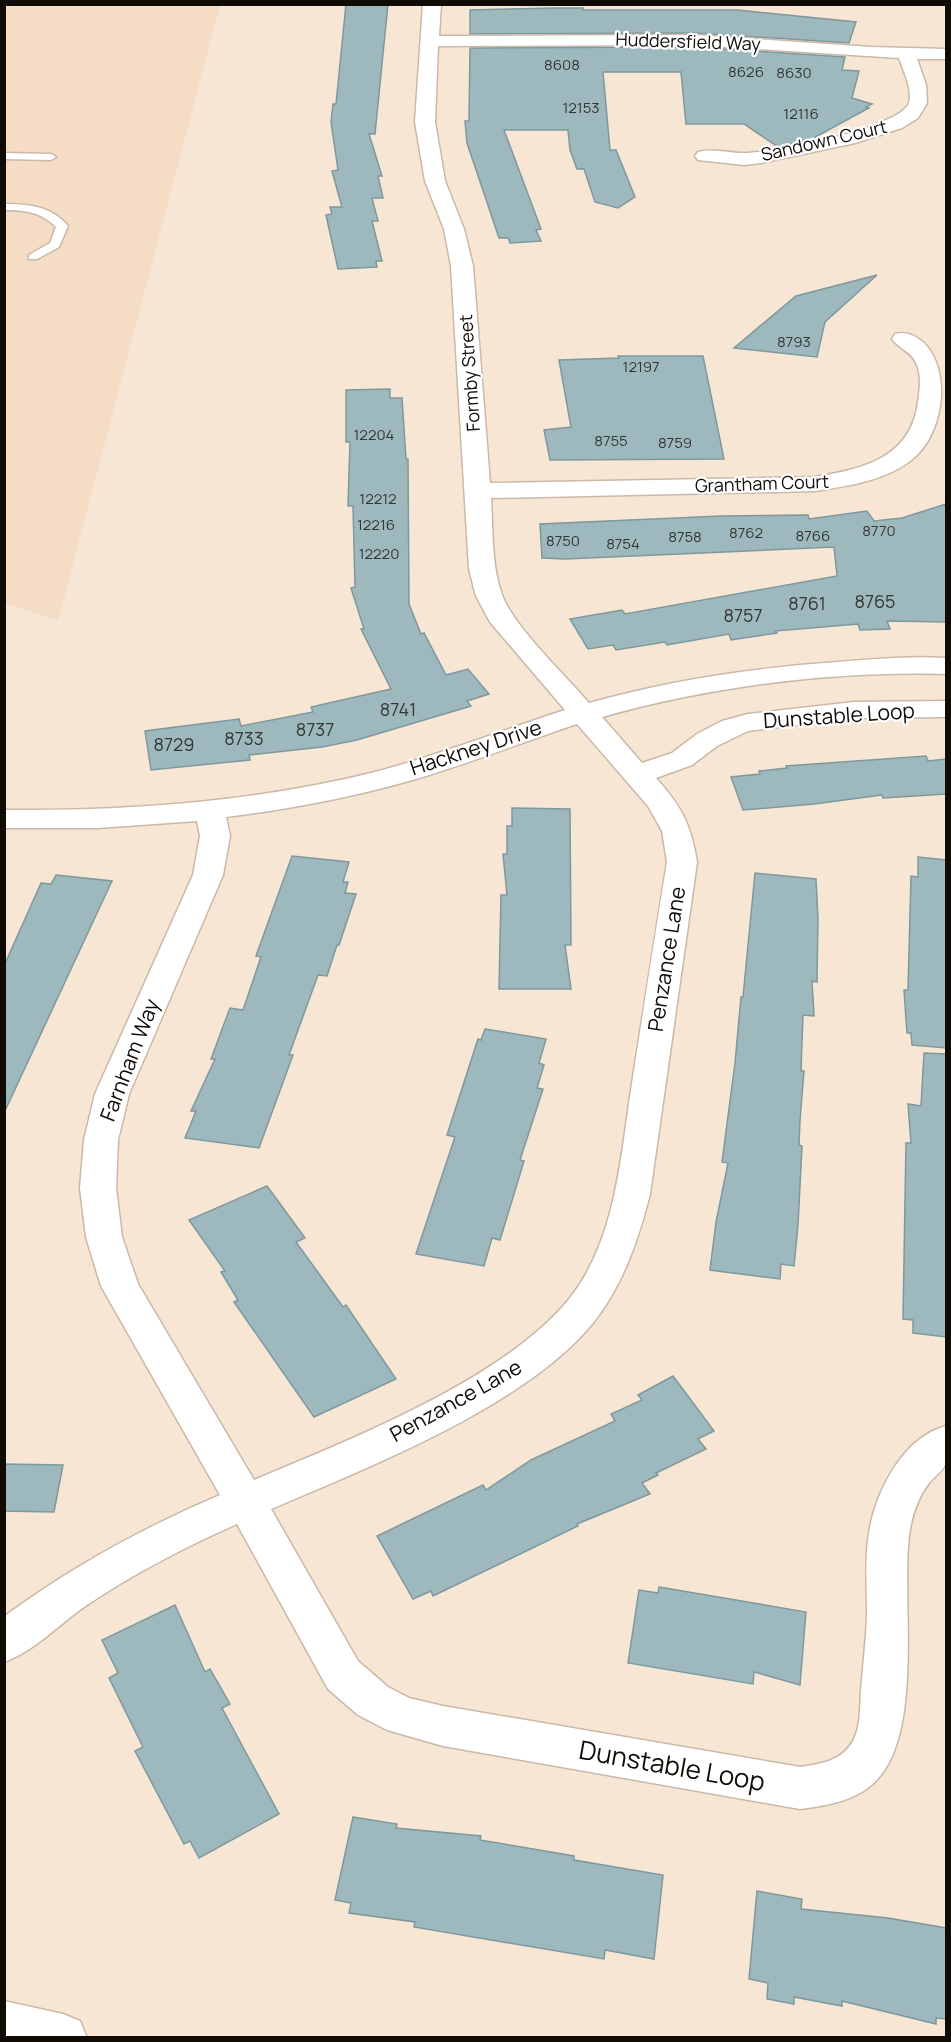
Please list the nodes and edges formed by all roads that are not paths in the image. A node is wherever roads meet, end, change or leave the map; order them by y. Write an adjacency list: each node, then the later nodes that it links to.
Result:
1 (432, 4): 2 (street, Formby Street)
2 (429, 41): 3 (street, Huddersfield Way); 11 (street, Formby Street)
3 (906, 53): 4 (street, Huddersfield Way); 6 (street, Sandown Court)
4 (946, 54)
5 (4, 156): 7 (lane)
6 (705, 156)
7 (51, 157)
8 (4, 207): 9 (lane)
9 (33, 257)
10 (903, 339): 11 (street, Grantham Court)
11 (478, 491): 14 (street, Formby Street)
12 (946, 666): 14 (street, Hackney Drive)
13 (946, 709): 15 (street, Dunstable Loop)
14 (582, 714): 15 (street, Penzance Lane); 16 (street, Hackney Drive)
15 (637, 774): 19 (street, Penzance Lane)
16 (210, 809): 17 (street, Hackney Drive); 19 (street, Farnham Way)
17 (4, 819)
18 (946, 1442): 19 (street, Dunstable Loop)
19 (245, 1503): 20 (street, Penzance Lane)
20 (4, 1643)
21 (4, 2025): 22 (street)
22 (63, 2037)

